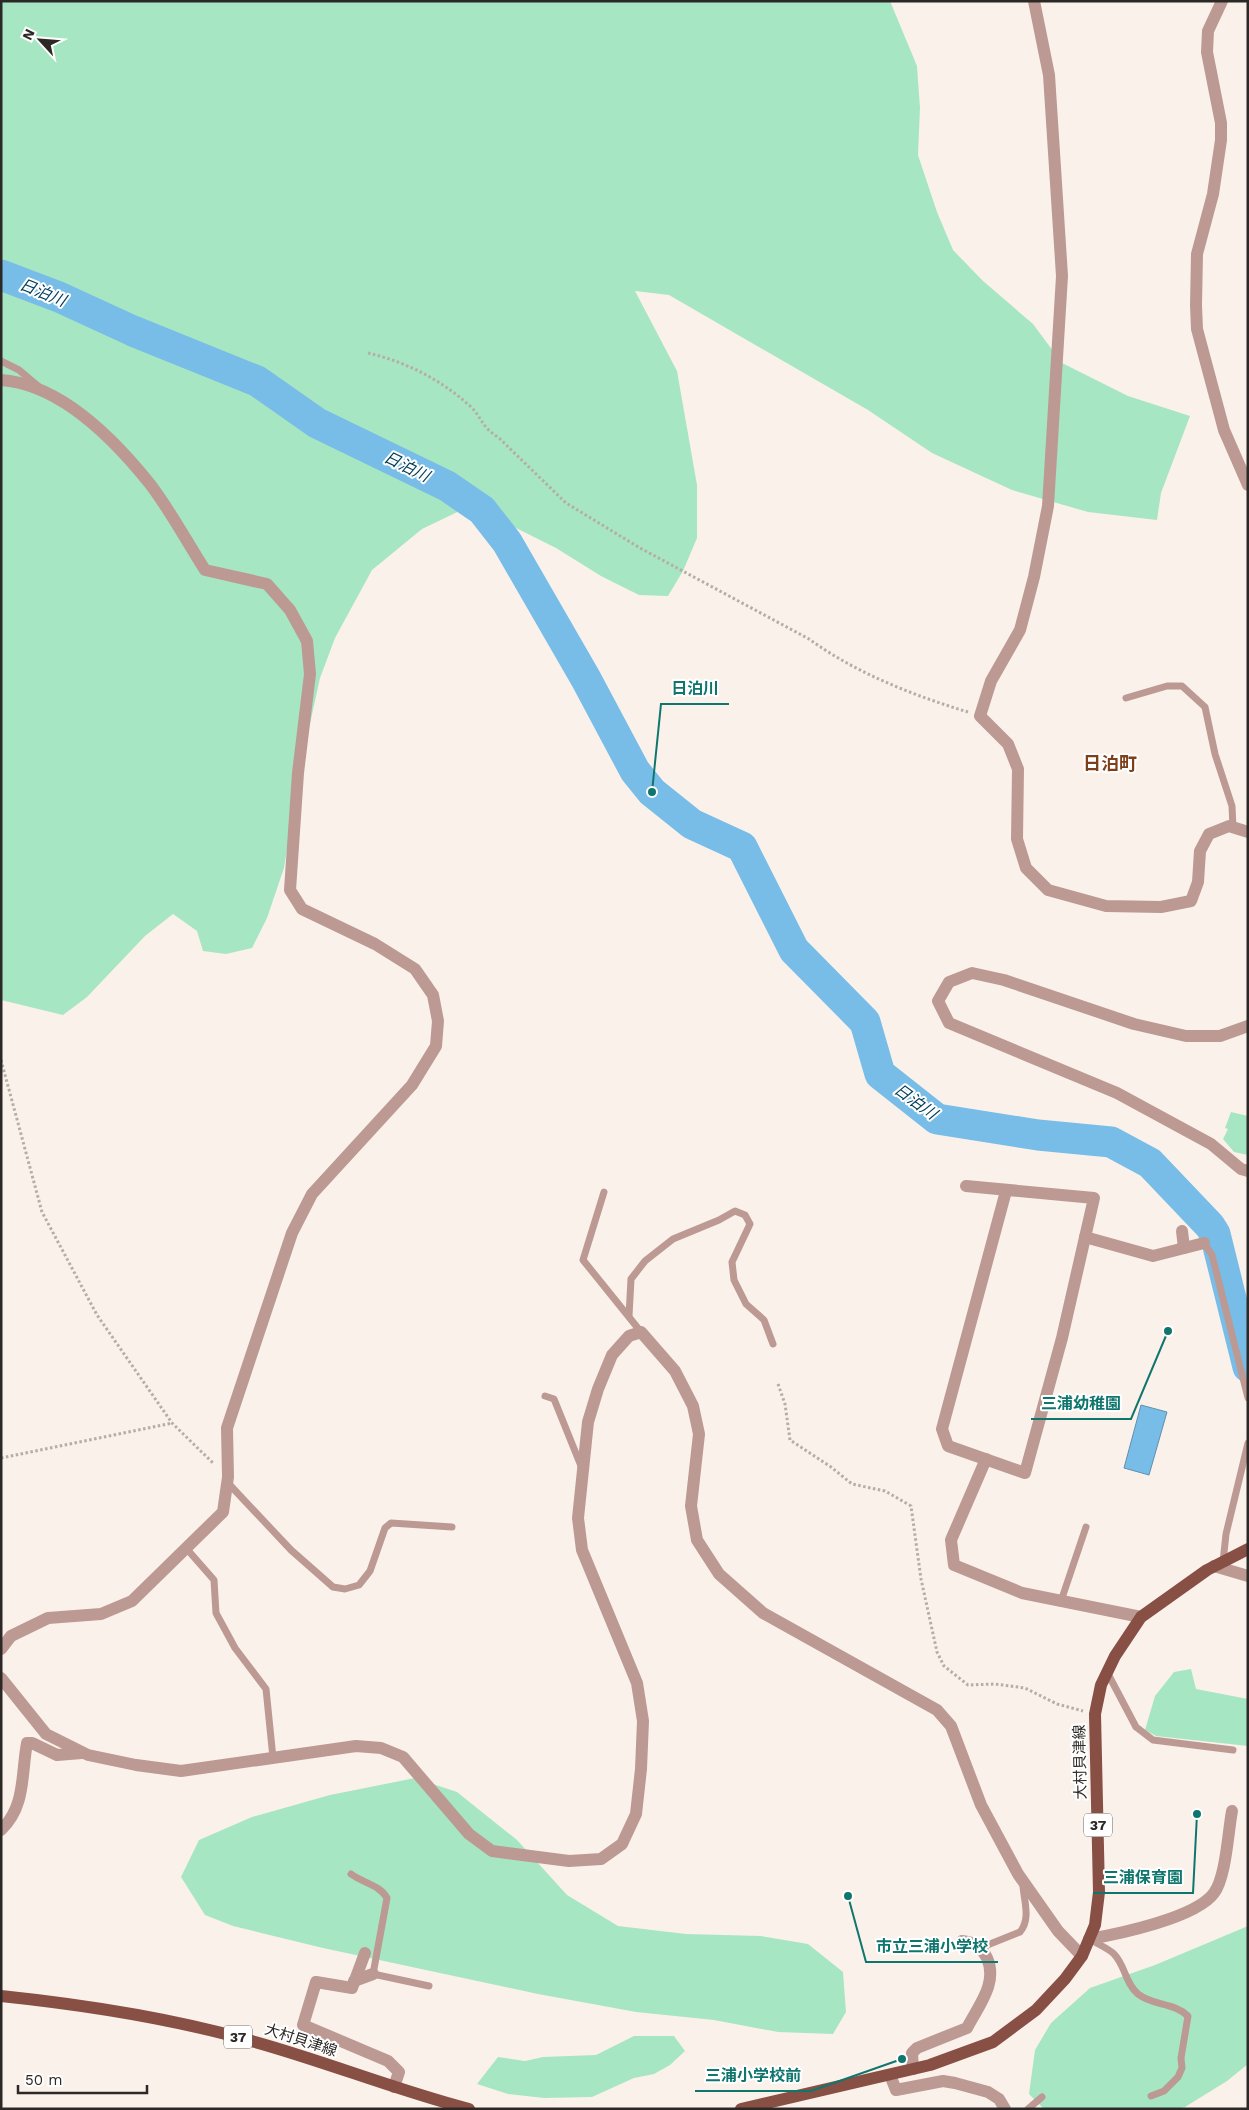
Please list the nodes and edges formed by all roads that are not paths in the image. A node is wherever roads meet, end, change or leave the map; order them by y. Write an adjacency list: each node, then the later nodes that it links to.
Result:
1 (1034, 1): 8 (street)
2 (1222, 1): 6 (street)
3 (1, 361): 5 (lane)
4 (1, 380): 5 (street)
5 (44, 391): 27 (street)
6 (1248, 485)
7 (1126, 698): 8 (lane)
8 (1233, 828): 9 (street)
9 (1247, 832)
10 (1248, 1026): 11 (street)
11 (1248, 1170)
12 (966, 1186): 13 (street)
13 (1006, 1191): 16 (street); 25 (street)
14 (604, 1192): 19 (lane)
15 (1182, 1231): 18 (street)
16 (1086, 1236): 18 (street); 25 (street)
17 (1204, 1243): 18 (street); 23 (lane)
18 (1184, 1248)
19 (629, 1316): 20 (lane); 21 (lane)
20 (641, 1332): 26 (street); 45 (street)
21 (773, 1344)
22 (545, 1396): 26 (lane)
23 (1248, 1398)
24 (1248, 1443): 32 (lane)
25 (986, 1459): 34 (street)
26 (583, 1470): 41 (street)
27 (228, 1480): 28 (lane); 30 (street)
28 (452, 1527)
29 (1086, 1527): 34 (lane)
30 (186, 1548): 36 (street); 41 (lane)
31 (1248, 1549): 32 (main road, 大村貝津線 / 37)
32 (1218, 1564): 33 (street); 35 (main road, 大村貝津線 / 37)
33 (1248, 1576)
34 (1062, 1601): 35 (street)
35 (1141, 1617): 37 (main road, 大村貝津線 / 37)
36 (1, 1649)
37 (1107, 1672): 39 (lane); 46 (main road, 大村貝津線 / 37)
38 (1, 1678): 40 (street)
39 (1233, 1750)
40 (82, 1752): 41 (street); 43 (street)
41 (273, 1758)
42 (1232, 1811): 46 (street)
43 (1, 1830)
44 (351, 1874): 51 (lane)
45 (1023, 1882): 48 (lane); 50 (street)
46 (1089, 1939): 50 (main road, 大村貝津線 / 37); 58 (lane)
47 (962, 1941): 48 (street)
48 (980, 1948): 55 (street)
49 (365, 1953): 52 (street)
50 (1082, 1956): 55 (main road, 大村貝津線 / 37)
51 (373, 1974): 52 (street); 53 (lane)
52 (354, 1981): 57 (street)
53 (429, 1986)
54 (1, 1996): 57 (main road, 大村貝津線 / 37)
55 (913, 2069): 56 (main road, 大村貝津線 / 37)
56 (890, 2075): 63 (main road, 大村貝津線 / 37); 64 (street)
57 (394, 2087): 60 (main road, 大村貝津線 / 37)
58 (1151, 2096)
59 (1042, 2097): 65 (lane)
60 (433, 2100): 61 (street); 62 (main road, 大村貝津線 / 37)
61 (442, 2109)
62 (469, 2109)
63 (741, 2109)
64 (1005, 2109)
65 (1028, 2109)

